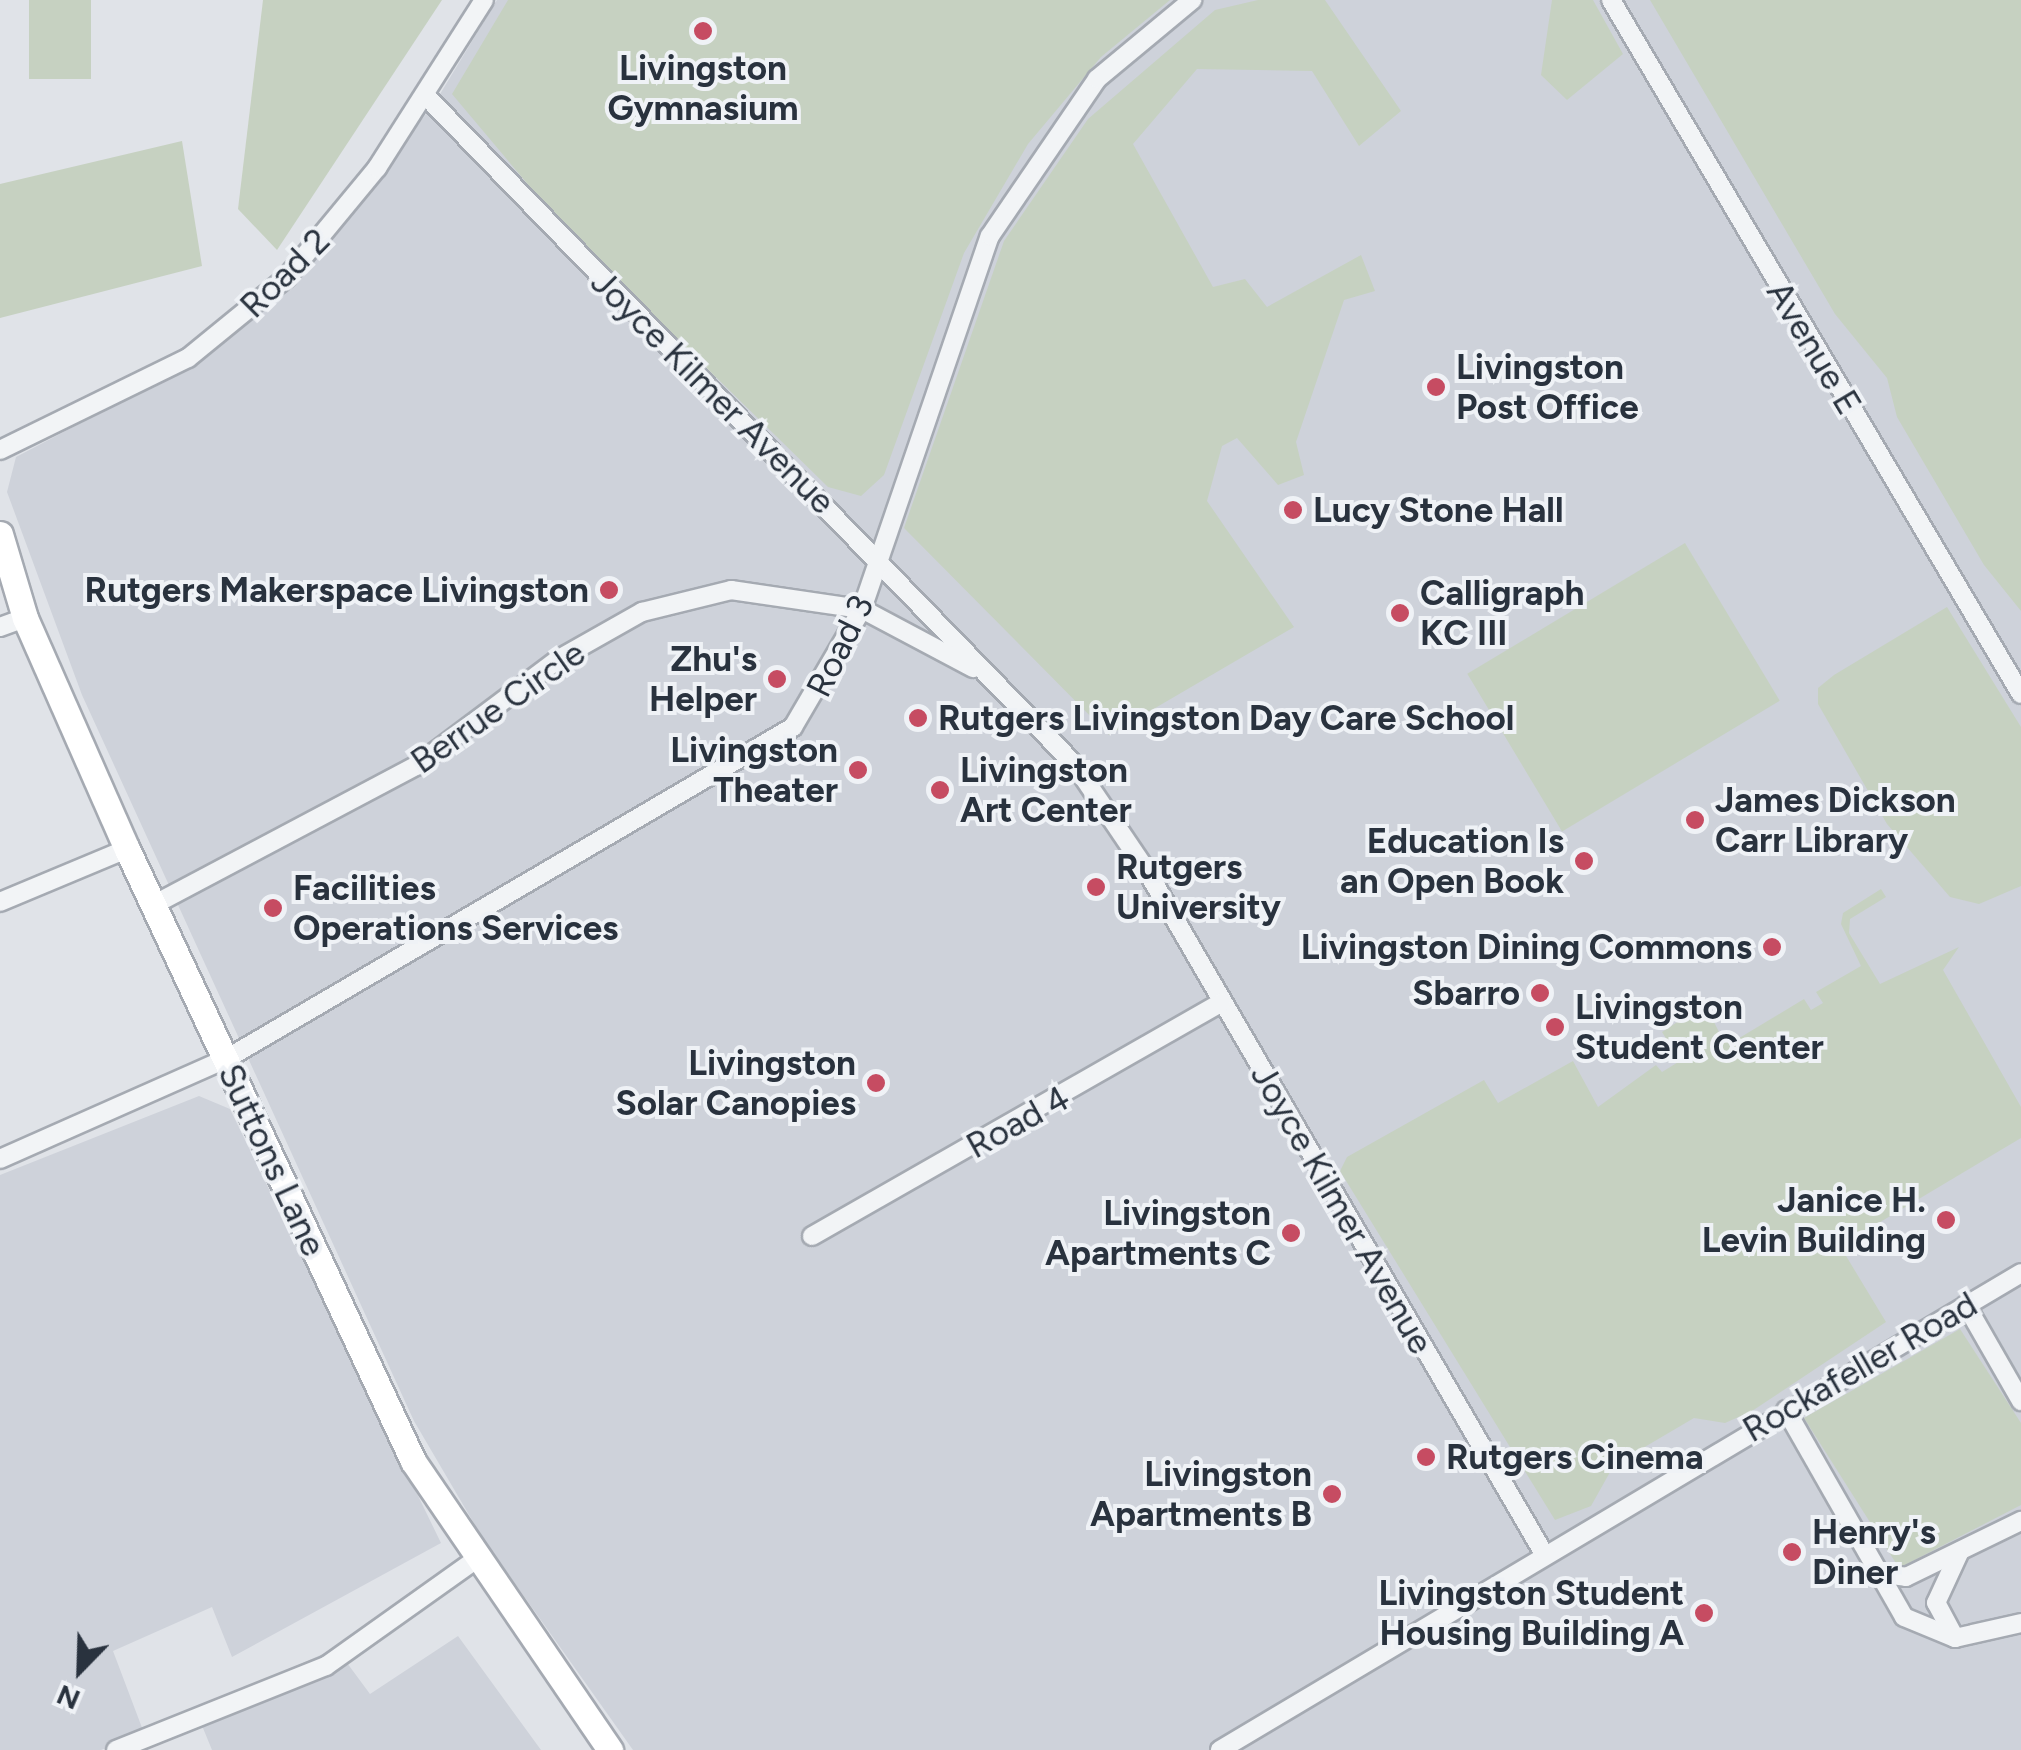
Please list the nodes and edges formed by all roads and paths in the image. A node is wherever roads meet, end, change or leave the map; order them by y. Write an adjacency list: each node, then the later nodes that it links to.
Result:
1 (484, 0): 4 (street, Road 2)
2 (1192, 0): 7 (street, Road 3)
3 (1611, 0): 12 (street, Avenue E)
4 (424, 95): 5 (street, Road 2); 7 (street, Joyce Kilmer Avenue)
5 (0, 450)
6 (0, 534): 9 (street, Suttons Lane)
7 (879, 557): 8 (street, Road 3); 11 (street, Joyce Kilmer Avenue)
8 (862, 609): 11 (street, Joyce Kilmer Avenue); 15 (street, Berrue Circle); 17 (street, Road 3)
9 (25, 618): 10 (street); 13 (street, Suttons Lane)
10 (0, 627)
11 (1003, 688): 16 (street, Joyce Kilmer Avenue)
12 (2021, 694)
13 (127, 849): 14 (street); 15 (street, Suttons Lane)
14 (0, 902)
15 (155, 904): 17 (street, Suttons Lane)
16 (1222, 1003): 19 (street, Road 4); 26 (street, Joyce Kilmer Avenue)
17 (226, 1059): 18 (street, Road 3); 27 (street, Suttons Lane)
18 (0, 1159)
19 (812, 1236)
20 (2021, 1273): 21 (street, Rockafeller Road)
21 (1966, 1305): 22 (street); 23 (street, Rockafeller Road)
22 (2021, 1401)
23 (1786, 1410): 26 (street, Rockafeller Road); 28 (street)
24 (2021, 1520): 25 (street)
25 (1961, 1548): 28 (street); 30 (street)
26 (1543, 1552): 33 (street)
27 (474, 1561): 31 (street); 32 (street, Suttons Lane)
28 (1883, 1574): 30 (street)
29 (2021, 1623): 30 (street)
30 (1955, 1638)
31 (116, 1750)
32 (610, 1750)
33 (1220, 1750)

